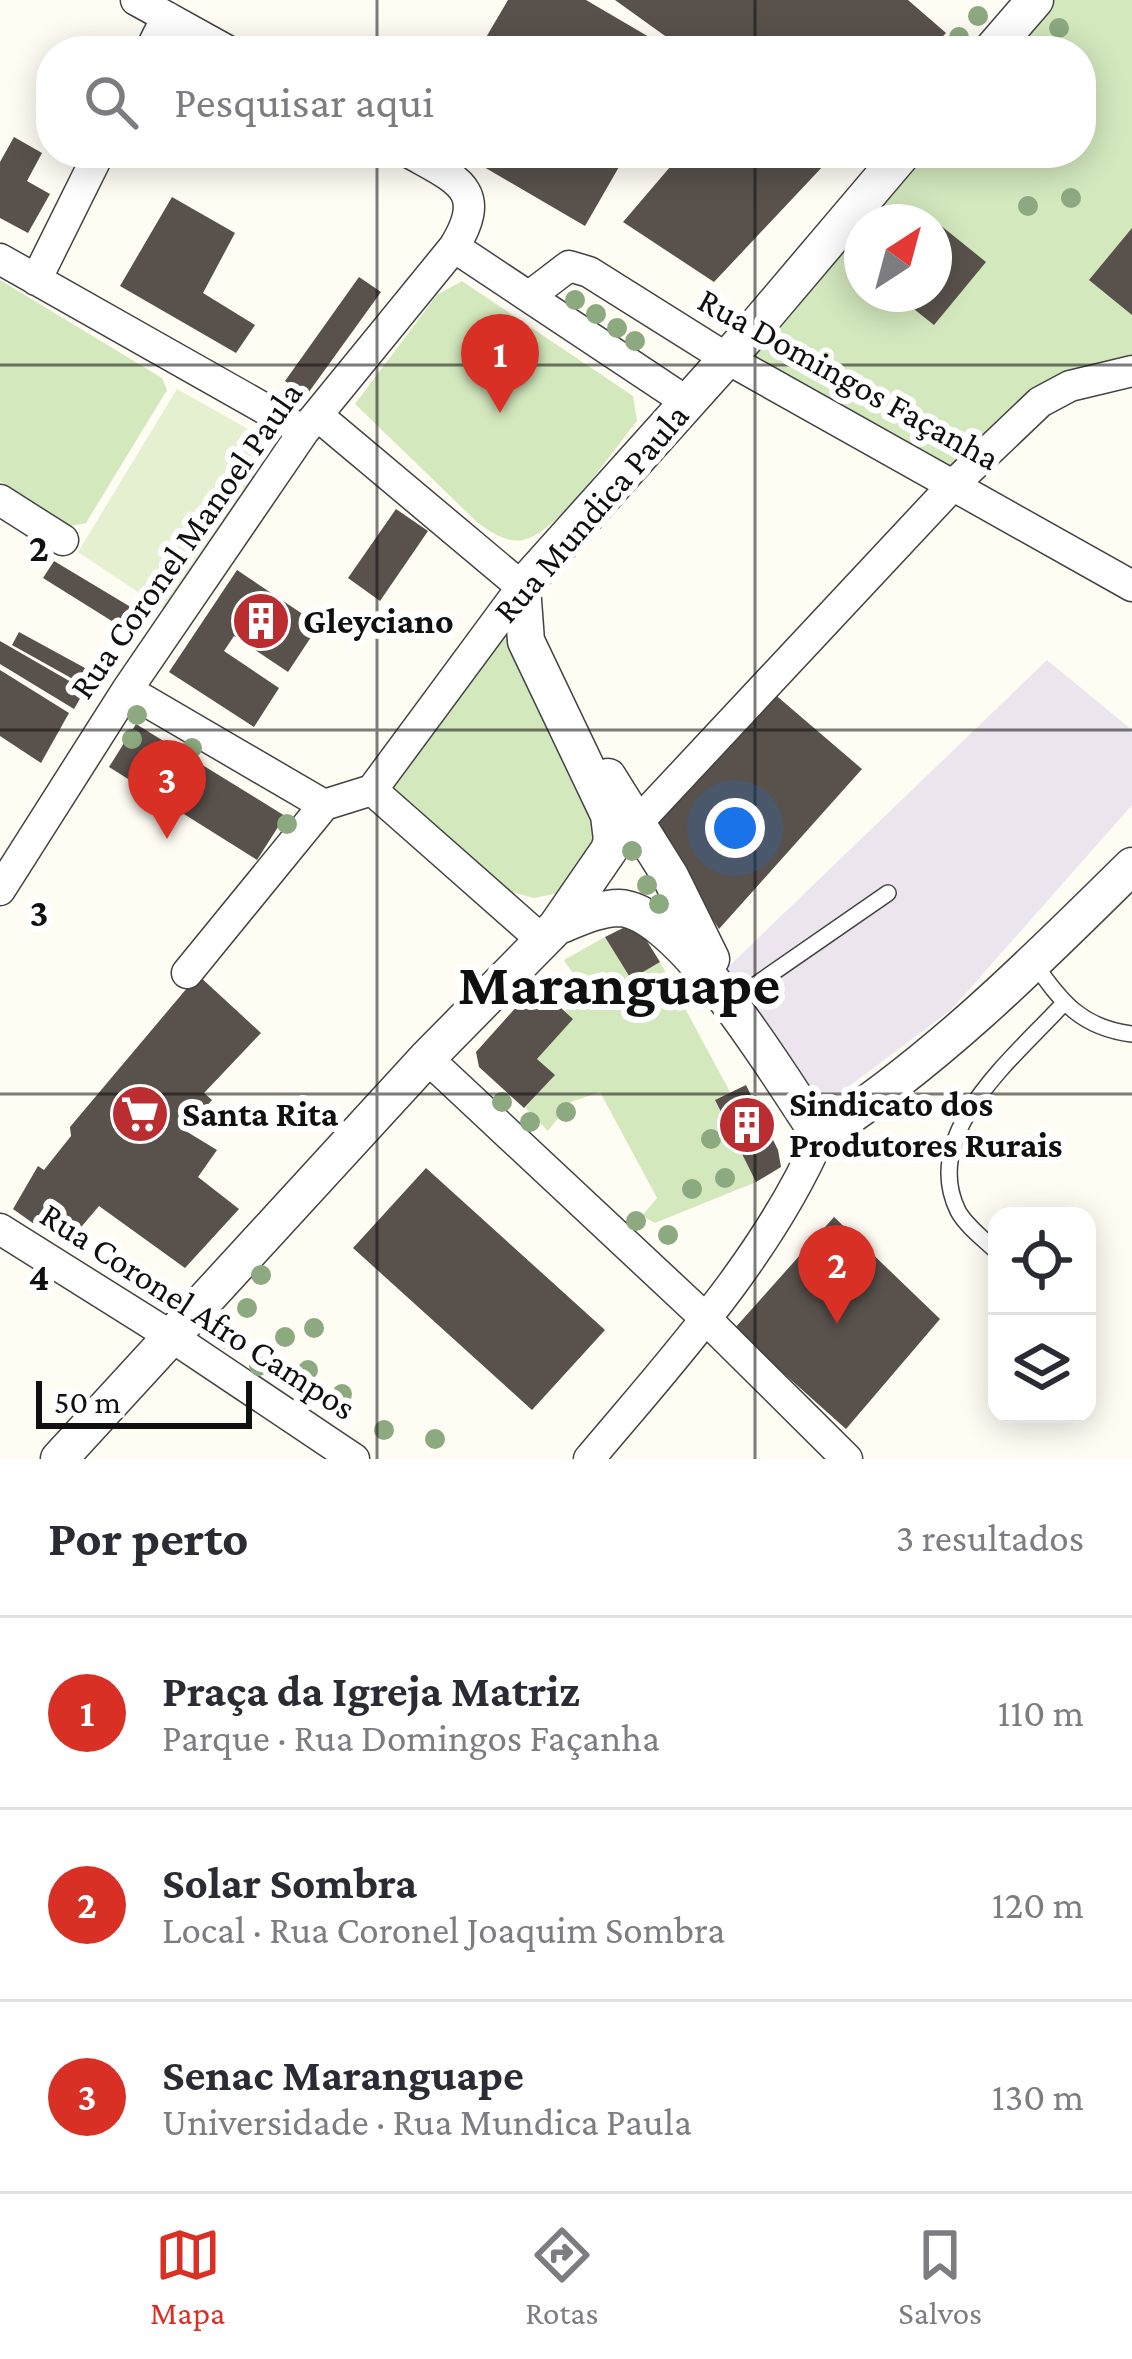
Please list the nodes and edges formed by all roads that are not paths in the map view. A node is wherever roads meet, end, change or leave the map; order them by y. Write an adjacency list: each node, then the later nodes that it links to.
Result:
1 (136, 0): 3 (street)
2 (1035, 0): 6 (street)
3 (167, 17): 4 (street); 5 (street)
4 (158, 36)
5 (201, 36)
6 (1004, 36)
7 (92, 168): 12 (street)
8 (435, 168): 10 (street)
9 (890, 168): 14 (street, Rua Mundica Paula)
10 (454, 247): 13 (street); 17 (street, Rua Coronel Manoel Paula)
11 (0, 259): 12 (street)
12 (36, 280): 17 (street)
13 (531, 296): 14 (street, Rua Domingos Façanha); 16 (street)
14 (726, 358): 16 (street, Rua Mundica Paula); 18 (street, Rua Domingos Façanha)
15 (1132, 371): 18 (street)
16 (687, 402): 22 (street, Rua Mundica Paula)
17 (311, 423): 22 (street); 24 (street, Rua Coronel Manoel Paula)
18 (955, 483): 21 (street, Rua Domingos Façanha); 27 (street)
19 (0, 500): 20 (street)
20 (63, 540)
21 (1132, 586)
22 (522, 587): 23 (street); 25 (street, Rua Mundica Paula)
23 (526, 641): 27 (street); 31 (street)
24 (127, 690): 26 (street); 29 (street, Rua Coronel Manoel Paula)
25 (372, 790): 26 (street); 31 (street)
26 (324, 805): 33 (street)
27 (638, 822): 35 (street)
28 (1132, 866): 32 (street)
29 (0, 890)
30 (888, 892): 35 (lane)
31 (550, 934): 35 (street); 37 (street)
32 (1034, 964): 34 (lane); 38 (street)
33 (187, 973)
34 (1063, 1004): 36 (lane); 40 (lane)
35 (737, 1011): 38 (street)
36 (1132, 1034)
37 (427, 1058): 41 (street); 42 (street)
38 (820, 1136): 41 (street)
39 (0, 1229): 42 (street, Rua Coronel Afro Campos)
40 (988, 1243)
41 (705, 1318): 45 (street); 46 (street)
42 (170, 1335): 43 (street); 44 (street, Rua Coronel Afro Campos)
43 (59, 1459)
44 (354, 1459)
45 (589, 1459)
46 (847, 1459)

